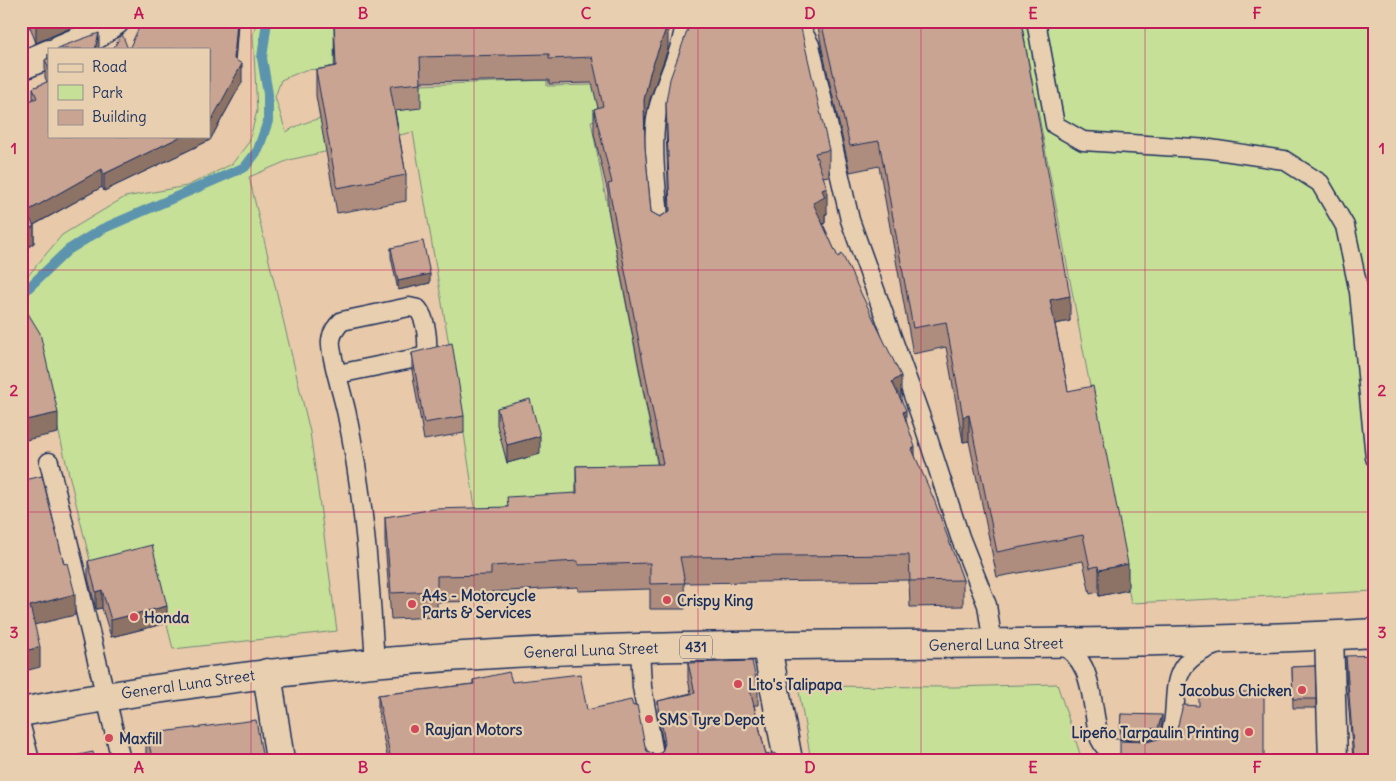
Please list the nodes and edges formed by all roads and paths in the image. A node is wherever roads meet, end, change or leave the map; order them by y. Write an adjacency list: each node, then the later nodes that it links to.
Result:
1 (115, 21): 5 (main road)
2 (686, 21): 8 (lane)
3 (797, 21): 16 (lane)
4 (1036, 21): 10 (lane)
5 (63, 48)
6 (48, 54): 7 (main road)
7 (21, 66)
8 (660, 232)
9 (338, 374): 9 (lane); 19 (lane)
10 (1375, 458)
11 (49, 462): 21 (lane)
12 (1375, 633): 13 (main road, General Luna Street / 431)
13 (1329, 636): 14 (main road, General Luna Street / 431); 29 (main road)
14 (1235, 639): 15 (main road, General Luna Street / 431); 15 (lane)
15 (1060, 643): 16 (main road, General Luna Street / 431)
16 (993, 645): 17 (main road, General Luna Street / 431)
17 (767, 647): 18 (main road, General Luna Street / 431); 28 (main road)
18 (640, 648): 19 (main road, General Luna Street / 431); 27 (lane)
19 (375, 664): 20 (main road, General Luna Street / 431)
20 (267, 673): 21 (main road, General Luna Street / 431); 26 (main road)
21 (107, 696): 22 (main road, General Luna Street / 431); 25 (lane)
22 (21, 712)
23 (21, 726): 24 (lane)
24 (30, 760)
25 (121, 760)
26 (280, 760)
27 (655, 760)
28 (788, 760)
29 (1332, 760)

